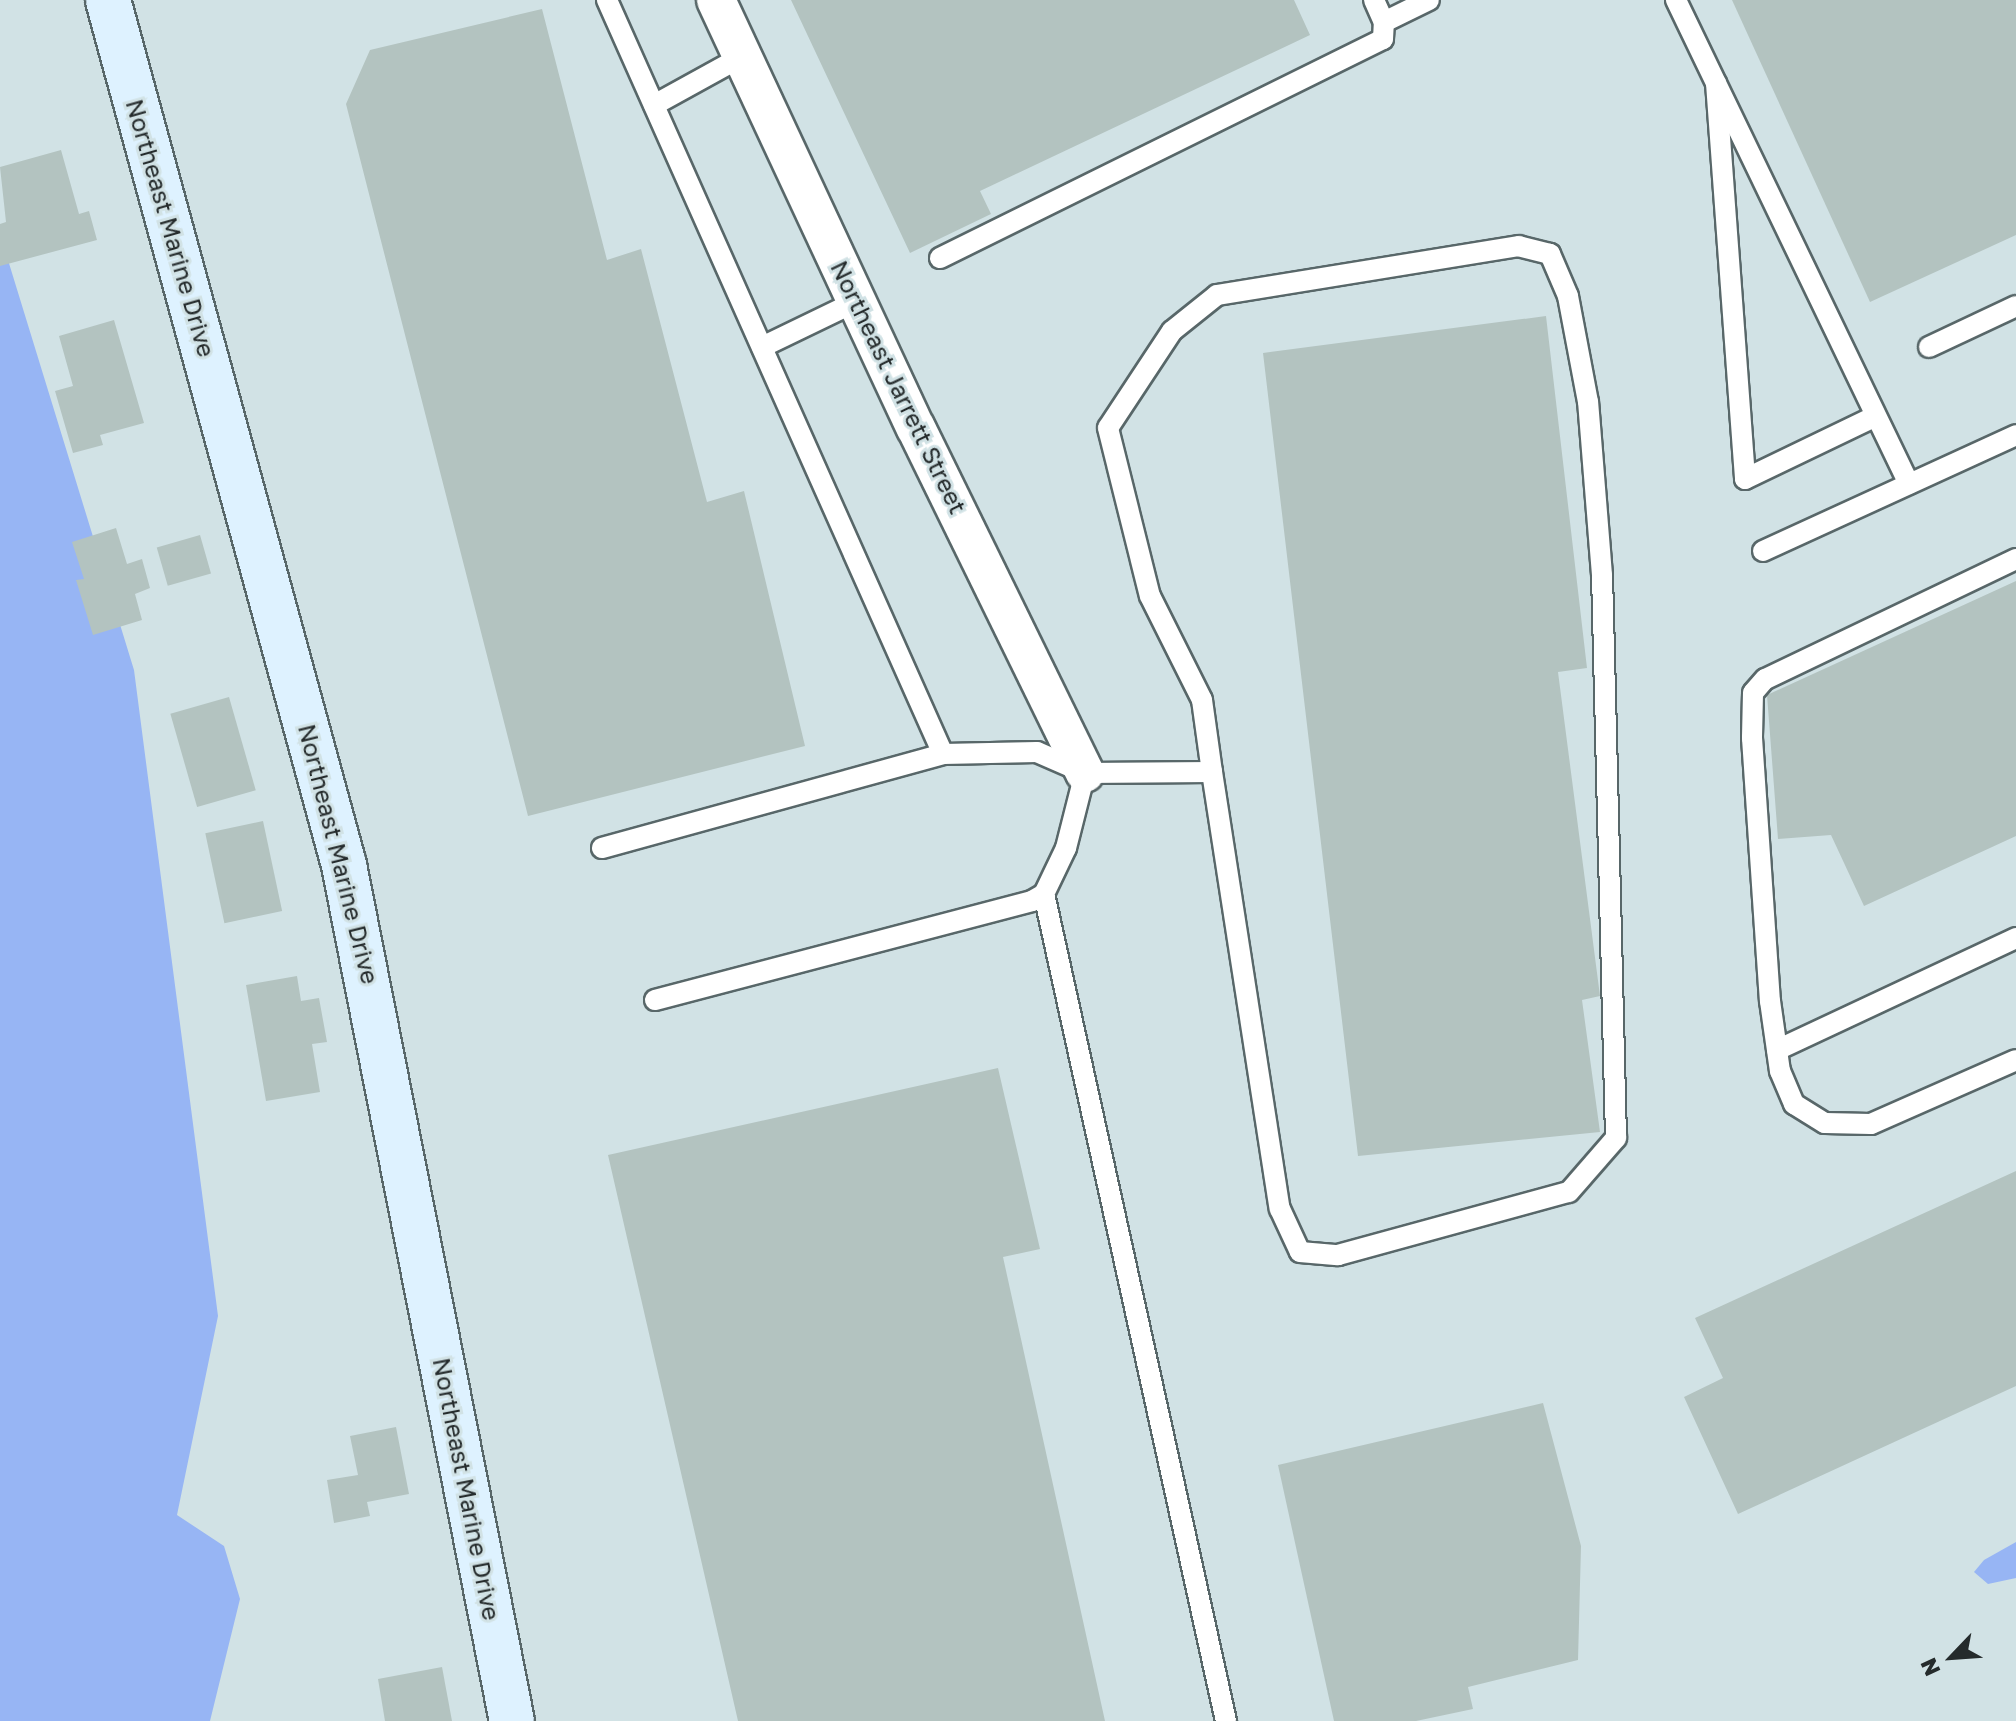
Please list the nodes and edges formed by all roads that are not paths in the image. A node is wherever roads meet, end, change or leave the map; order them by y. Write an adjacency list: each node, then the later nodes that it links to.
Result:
1 (108, 0): 30 (main road, Northeast Marine Drive)
2 (607, 0): 10 (lane)
3 (716, 0): 8 (street, Northeast Jarrett Street)
4 (1374, 0): 7 (lane)
5 (1429, 0): 7 (lane)
6 (1676, 0): 9 (lane)
7 (1384, 22): 11 (lane)
8 (743, 56): 10 (lane); 12 (street, Northeast Jarrett Street)
9 (1716, 83): 16 (lane); 16 (lane)
10 (654, 105): 14 (lane)
11 (940, 258)
12 (857, 301): 14 (lane); 23 (street, Northeast Jarrett Street)
13 (2016, 306): 15 (lane)
14 (762, 347): 21 (lane)
15 (1929, 347)
16 (1876, 416): 18 (lane)
17 (2016, 435): 18 (lane)
18 (1909, 484): 19 (lane)
19 (1763, 551)
20 (2016, 559): 28 (lane)
21 (943, 754): 23 (lane); 24 (lane)
22 (1212, 772): 22 (lane); 23 (lane)
23 (1085, 773): 25 (lane)
24 (602, 848)
25 (1044, 894): 27 (lane); 31 (lane)
26 (2016, 938): 28 (lane)
27 (655, 1000)
28 (1777, 1050): 29 (lane)
29 (2016, 1060)
30 (512, 1721)
31 (1226, 1721)

